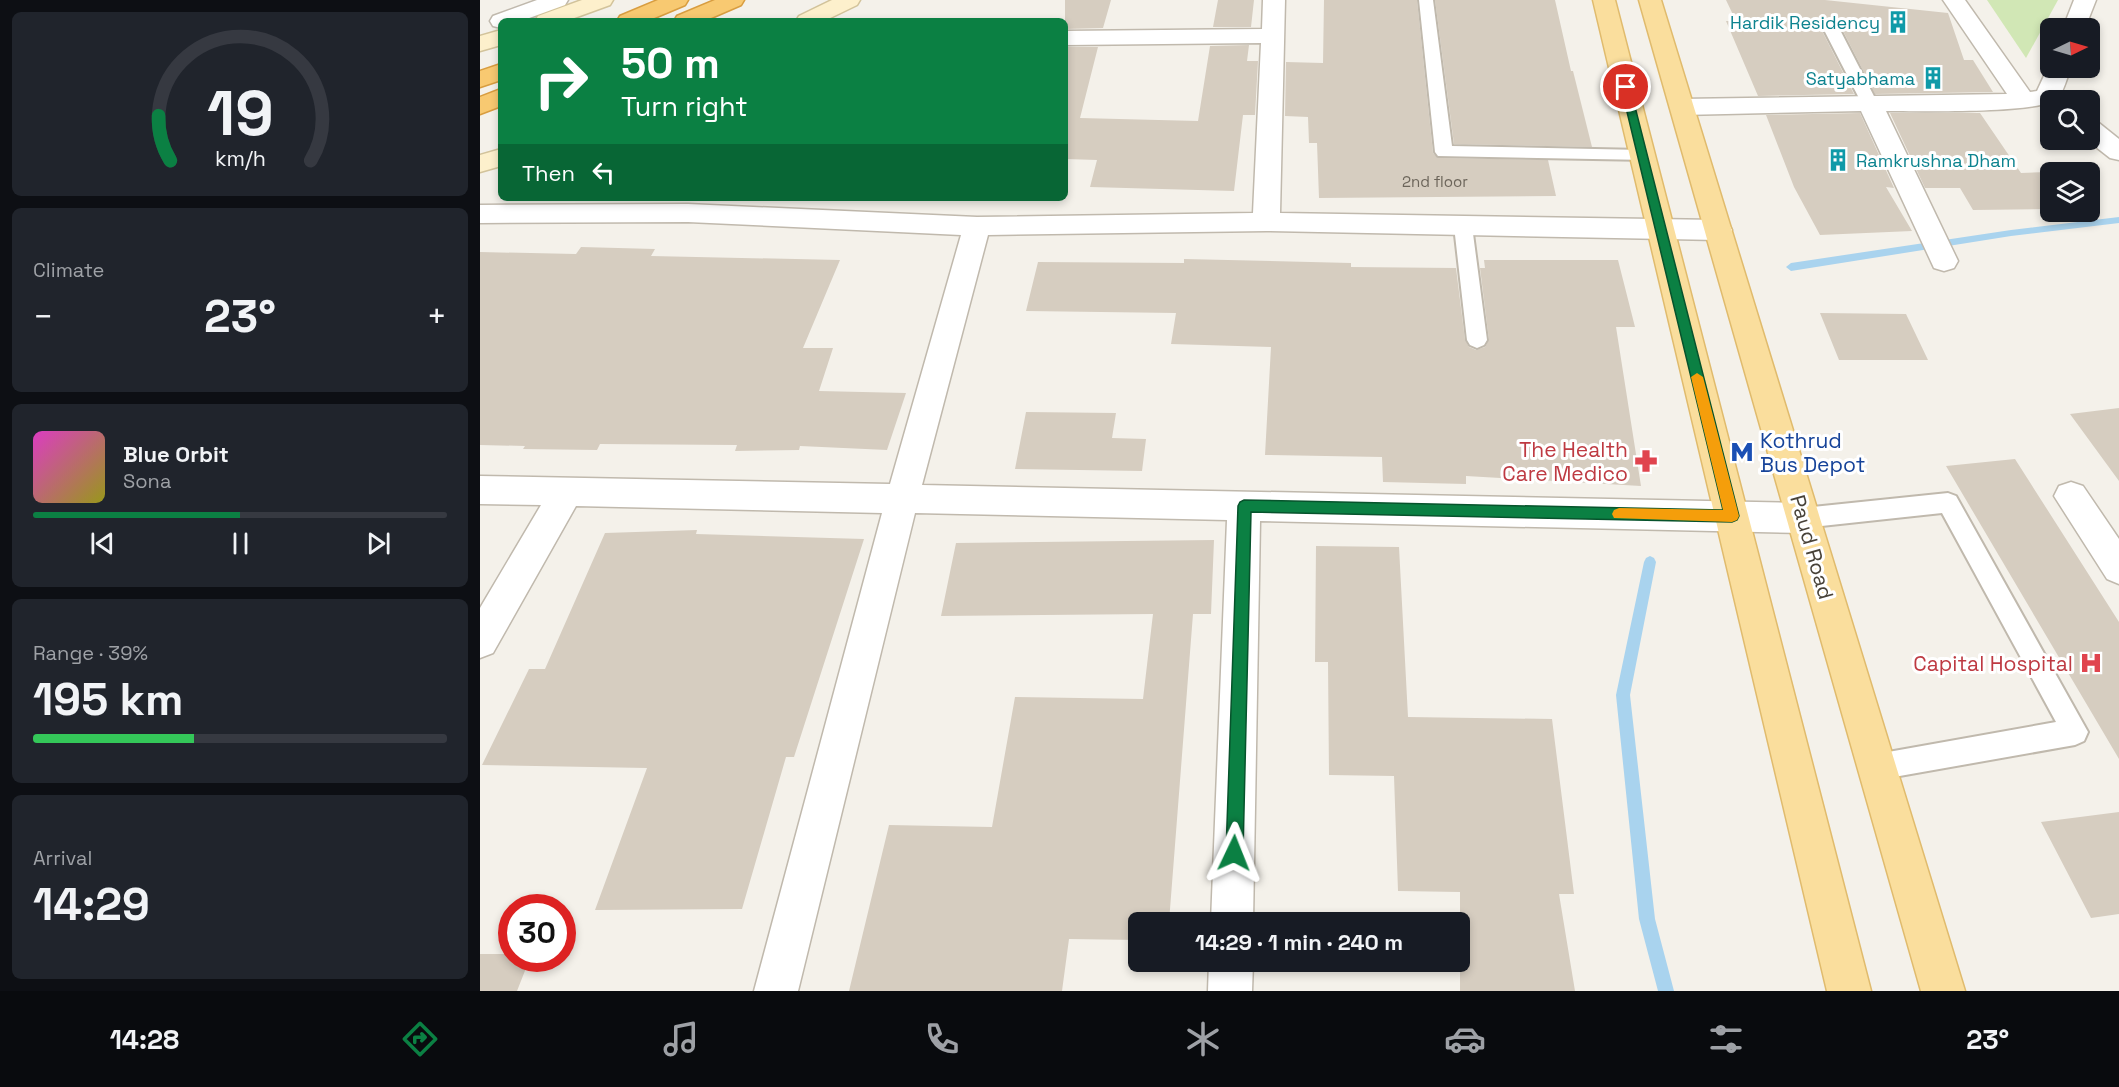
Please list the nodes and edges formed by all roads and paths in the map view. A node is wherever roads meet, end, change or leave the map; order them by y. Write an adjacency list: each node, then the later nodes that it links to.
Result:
1 (556, 0): 12 (street)
2 (602, 0): 13 (street)
3 (677, 0): 14 (highway)
4 (733, 0): 15 (highway)
5 (849, 0): 16 (street)
6 (1274, 0): 21 (street)
7 (1426, 0): 36 (lane)
8 (1604, 0): 25 (main road, Paud Road)
9 (1650, 0): 25 (main road, Paud Road)
10 (1954, 0): 29 (street)
11 (2085, 0): 17 (street)
12 (509, 18)
13 (554, 18)
14 (635, 18)
15 (692, 18)
16 (813, 18)
17 (2078, 18)
18 (498, 22): 20 (street)
19 (1830, 26): 31 (lane)
20 (480, 29)
21 (1273, 36): 23 (street); 41 (street)
22 (498, 38): 24 (street)
23 (1068, 38)
24 (480, 44)
25 (1645, 65): 33 (main road, Paud Road); 36 (main road, Paud Road)
26 (498, 72): 27 (highway)
27 (480, 80)
28 (498, 98): 32 (highway)
29 (2040, 99)
30 (2040, 100): 31 (street)
31 (1870, 104): 33 (street); 46 (street)
32 (480, 106)
33 (1682, 107): 45 (main road, Paud Road)
34 (2100, 137): 35 (street)
35 (2119, 152)
36 (1642, 156): 44 (main road, Paud Road)
37 (498, 158): 38 (street)
38 (480, 164)
39 (692, 206): 40 (street); 42 (street)
40 (480, 214)
41 (1266, 222): 42 (street); 43 (street)
42 (977, 226): 51 (street)
43 (1463, 226): 44 (street); 47 (lane)
44 (1661, 230): 45 (street); 53 (main road, Paud Road)
45 (1718, 230): 54 (main road, Paud Road)
46 (1944, 261)
47 (1478, 340)
48 (480, 490): 49 (street)
49 (567, 492): 51 (street); 56 (street)
50 (2071, 496): 55 (street)
51 (902, 499): 52 (street); 60 (street)
52 (1244, 506): 53 (street); 58 (street)
53 (1732, 516): 54 (street); 62 (main road, Paud Road)
54 (1803, 518): 57 (main road, Paud Road); 57 (lane)
55 (2119, 568)
56 (480, 641)
57 (1877, 767): 63 (main road, Paud Road)
58 (1232, 912)
59 (1231, 972): 61 (street)
60 (776, 991)
61 (1230, 991)
62 (1849, 991)
63 (1943, 991)

